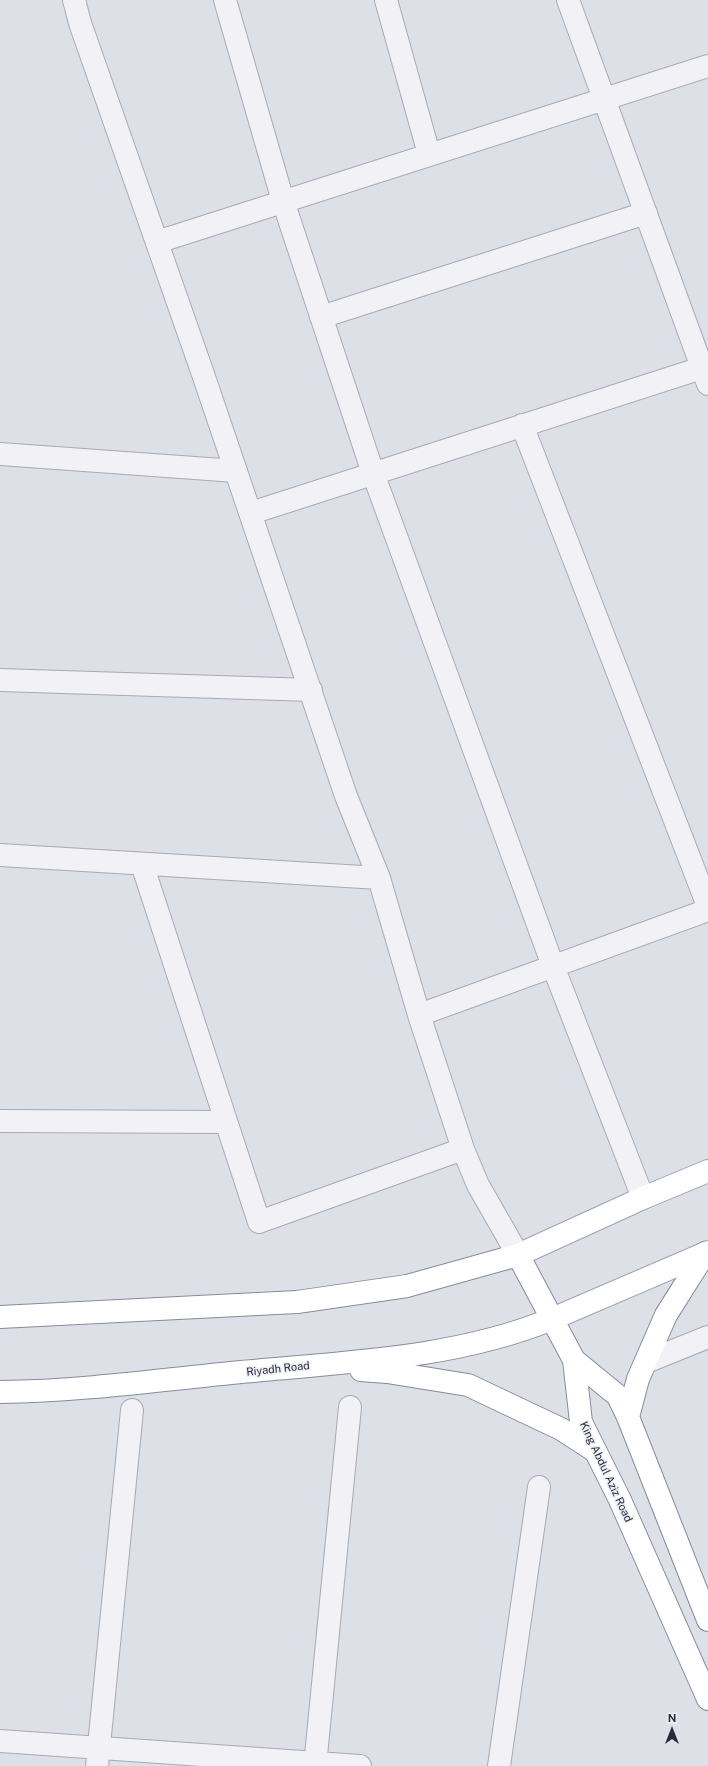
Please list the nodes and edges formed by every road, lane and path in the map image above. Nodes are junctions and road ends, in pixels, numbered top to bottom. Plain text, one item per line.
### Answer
1 (74, 0) edge
2 (225, 0) edge
3 (386, 0) edge
4 (568, 0) edge
5 (708, 66) edge
6 (604, 99) junction
7 (429, 154) junction
8 (283, 201) junction
9 (646, 213) junction
10 (157, 242) junction
11 (321, 317) junction
12 (706, 373) edge
13 (522, 425) junction
14 (0, 454) edge
15 (236, 471) junction
16 (373, 473) junction
17 (250, 512) junction
18 (0, 680) edge
19 (311, 690) junction
20 (0, 855) edge
21 (142, 864) junction
22 (379, 878) junction
23 (708, 906) edge
24 (708, 910) edge
25 (553, 966) junction
26 (419, 1015) junction
27 (0, 1121) edge
28 (225, 1122) junction
29 (463, 1149) junction
30 (708, 1171) edge
31 (643, 1198) junction
32 (707, 1252) edge
33 (518, 1255) junction
34 (0, 1317) edge
35 (552, 1319) junction
36 (708, 1336) edge
37 (574, 1360) junction
38 (646, 1362) junction
39 (298, 1367) junction
40 (0, 1392) edge
41 (350, 1407) dead end
42 (132, 1410) dead end
43 (628, 1417) junction
44 (597, 1452) junction
45 (539, 1487) dead end
46 (708, 1620) edge
47 (708, 1699) edge
48 (0, 1741) edge
49 (97, 1757) edge
50 (315, 1764) edge
51 (360, 1766) edge
52 (498, 1766) edge

1 - 10 street
2 - 8 street
3 - 7 street
4 - 6 street
5 - 6 street
6 - 7 street
6 - 9 street
7 - 8 street
8 - 10 street
8 - 11 street
9 - 11 street
9 - 12 street
10 - 15 street
11 - 16 street
12 - 13 street
13 - 16 street
13 - 23 street
14 - 15 street
15 - 17 street
16 - 17 street
16 - 25 street
17 - 19 street
18 - 19 street
19 - 22 street
20 - 21 street
21 - 22 street
21 - 28 street
22 - 26 street
24 - 25 street
25 - 26 street
25 - 31 street
26 - 29 street
27 - 28 street
28 - 29 street
29 - 33 street
30 - 31 main road
31 - 33 main road
32 - 35 main road, Riyadh Road
32 - 38 main road
33 - 34 main road
33 - 35 main road
35 - 37 main road
35 - 39 main road, Riyadh Road
36 - 38 street
37 - 43 main road
37 - 44 main road, King Abdul Aziz Road
38 - 43 main road
39 - 40 main road, Riyadh Road
39 - 44 main road
41 - 50 street
42 - 49 street
43 - 46 main road
44 - 47 main road, King Abdul Aziz Road
45 - 52 street
48 - 49 street
49 - 50 street
50 - 51 street

